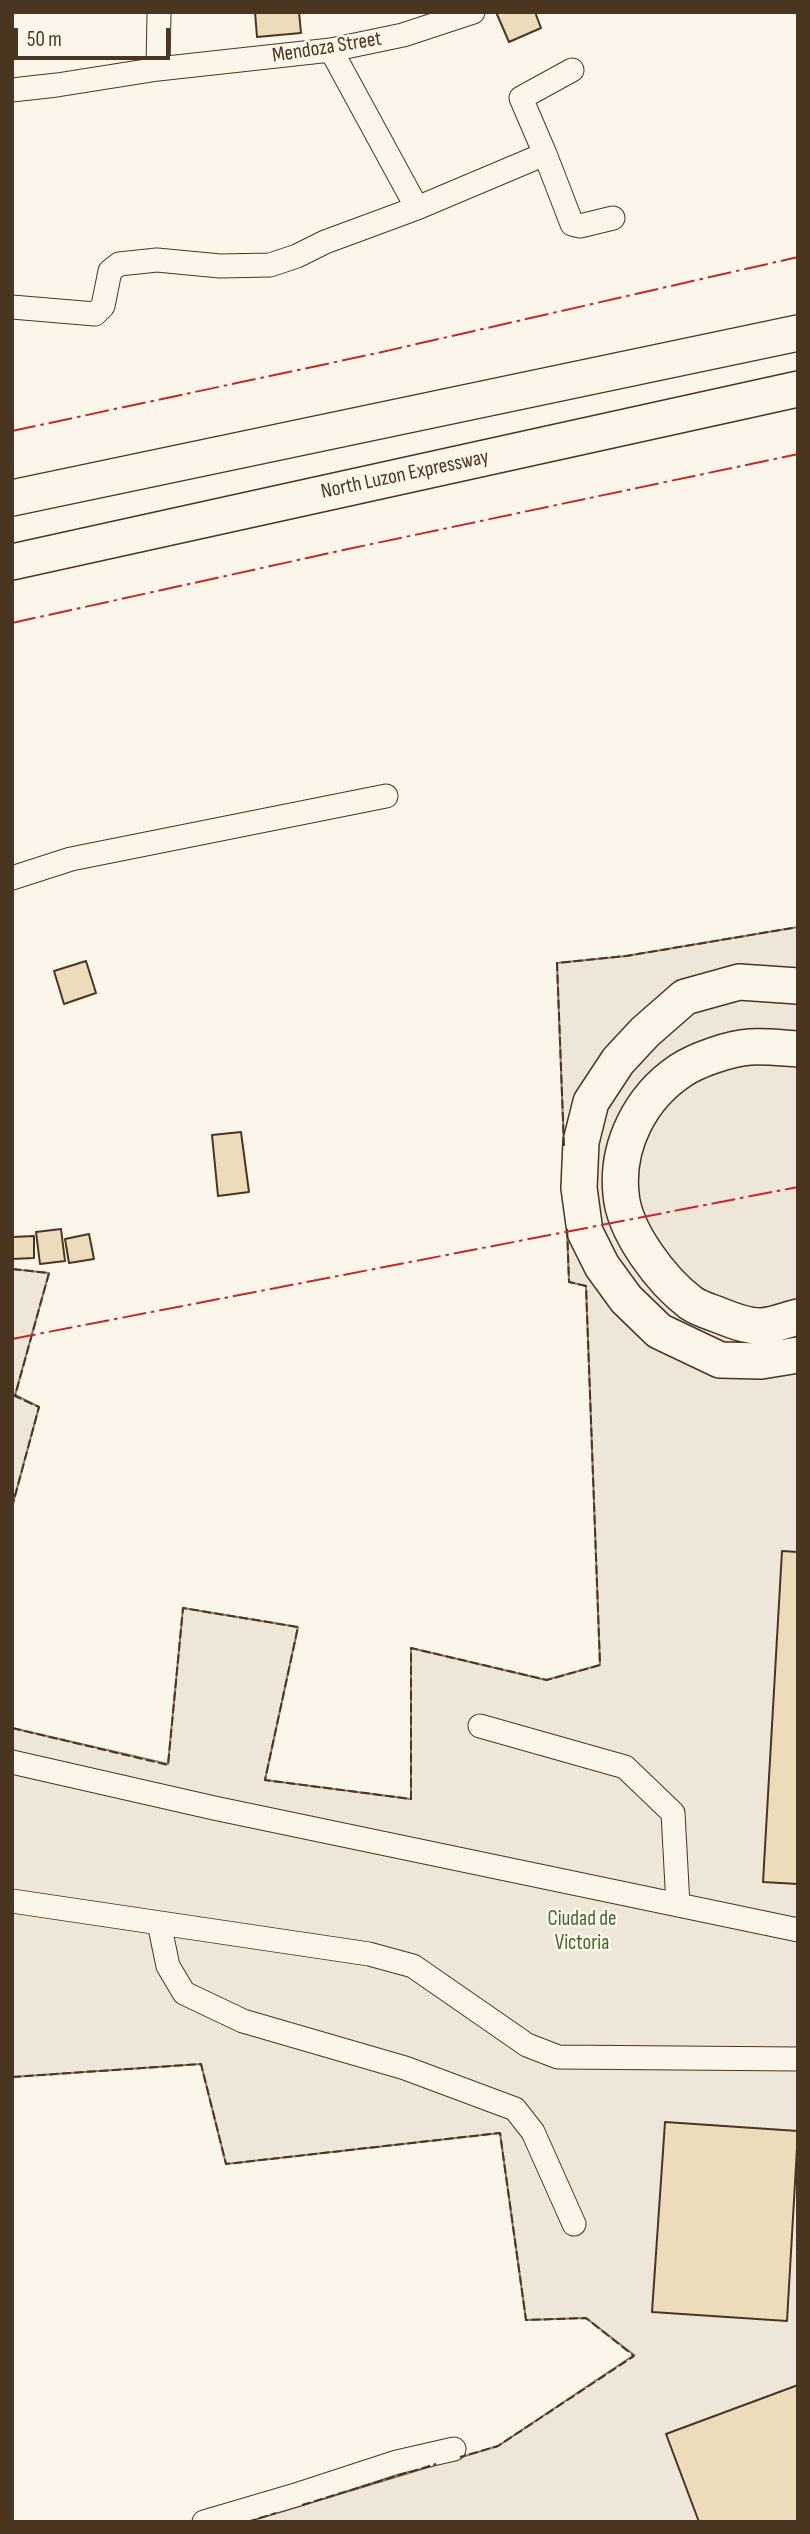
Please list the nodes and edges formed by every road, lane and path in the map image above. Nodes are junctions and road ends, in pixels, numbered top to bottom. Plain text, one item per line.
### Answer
1 (159, 12) edge
2 (473, 12) edge
3 (331, 50) junction
4 (158, 69) junction
5 (572, 70) dead end
6 (12, 90) edge
7 (545, 154) junction
8 (417, 208) junction
9 (613, 218) dead end
10 (12, 307) edge
11 (798, 333) edge
12 (798, 389) edge
13 (12, 498) edge
14 (12, 562) edge
15 (386, 796) dead end
16 (12, 878) edge
17 (798, 986) edge
18 (798, 1049) edge
19 (798, 1317) edge
20 (798, 1355) edge
21 (480, 1726) dead end
22 (12, 1762) edge
23 (12, 1901) edge
24 (678, 1905) junction
25 (159, 1923) junction
26 (798, 1930) edge
27 (798, 2059) edge
28 (574, 2224) dead end
29 (454, 2449) dead end
30 (210, 2521) edge

1 - 4 street
2 - 3 street, Mendoza Street
3 - 4 street, Mendoza Street
3 - 8 street
4 - 6 street, Mendoza Street
5 - 7 street
7 - 8 street
7 - 9 street
8 - 10 street
11 - 13 highway
12 - 14 highway, North Luzon Expressway
15 - 16 street
17 - 20 highway
18 - 19 highway
21 - 24 street
22 - 24 street
23 - 25 street
24 - 26 street
25 - 27 street
25 - 28 street
29 - 30 street

